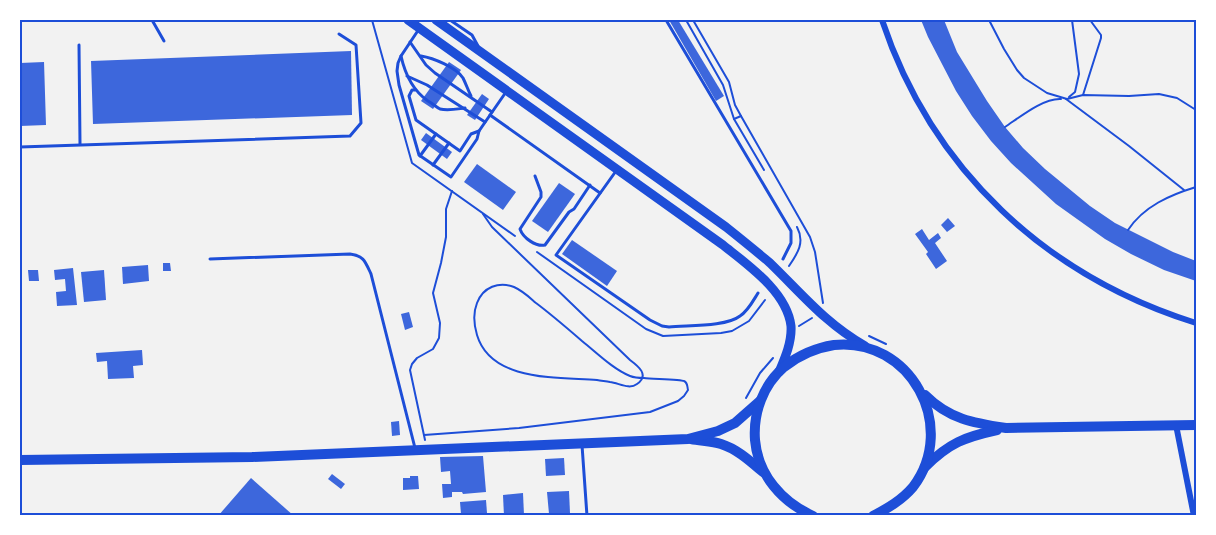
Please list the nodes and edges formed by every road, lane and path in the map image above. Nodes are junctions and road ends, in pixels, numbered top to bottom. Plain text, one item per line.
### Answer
1 (152, 20) edge
2 (372, 20) edge
3 (408, 20) edge
4 (436, 20) edge
5 (450, 20) edge
6 (666, 20) edge
7 (686, 20) edge
8 (693, 20) edge
9 (882, 20) edge
10 (989, 20) edge
11 (1072, 20) edge
12 (1090, 20) edge
13 (420, 28) junction
14 (339, 34) dead end
15 (164, 41) dead end
16 (410, 42) junction
17 (79, 45) dead end
18 (483, 53) junction
19 (401, 56) junction
20 (419, 56) junction
21 (407, 76) junction
22 (415, 90) junction
23 (507, 91) junction
24 (1083, 95) junction
25 (471, 98) junction
26 (1067, 99) junction
27 (465, 108) junction
28 (1197, 110) edge
29 (491, 114) junction
30 (734, 119) dead end
31 (485, 122) junction
32 (1005, 127) dead end
33 (479, 131) junction
34 (436, 134) junction
35 (449, 143) junction
36 (80, 144) junction
37 (20, 147) edge
38 (420, 156) junction
39 (412, 163) dead end
40 (433, 165) junction
41 (617, 169) junction
42 (535, 176) dead end
43 (590, 185) junction
44 (1197, 187) edge
45 (1184, 190) junction
46 (452, 191) dead end
47 (600, 193) junction
48 (483, 214) dead end
49 (1128, 230) dead end
50 (210, 259) dead end
51 (783, 259) dead end
52 (758, 294) dead end
53 (819, 312) junction
54 (1197, 323) edge
55 (791, 330) junction
56 (873, 350) junction
57 (777, 352) dead end
58 (779, 372) junction
59 (642, 378) junction
60 (920, 390) junction
61 (760, 401) junction
62 (742, 405) dead end
63 (1176, 425) junction
64 (1197, 425) edge
65 (1006, 428) junction
66 (424, 435) junction
67 (688, 438) junction
68 (582, 443) junction
69 (421, 450) junction
70 (20, 460) edge
71 (923, 470) junction
72 (764, 473) junction
73 (886, 512) edge
74 (812, 515) edge
75 (587, 516) edge
76 (873, 516) edge
77 (1194, 516) edge

1 - 15 lane
2 - 39 path
3 - 13 main road
4 - 18 main road
5 - 18 lane
6 - 51 lane
7 - 30 path
8 - 53 path
9 - 54 street
10 - 26 path
11 - 26 path
12 - 24 path
13 - 16 lane
13 - 23 main road
14 - 36 lane
16 - 19 lane
16 - 20 lane
17 - 36 lane
18 - 53 main road
19 - 21 lane
19 - 38 lane
20 - 25 lane
20 - 25 lane
21 - 22 lane
21 - 27 lane
22 - 27 lane
22 - 34 lane
23 - 29 lane
23 - 41 main road
24 - 26 path
24 - 28 path
25 - 29 lane
26 - 32 path
26 - 45 path
27 - 31 lane
29 - 31 lane
29 - 43 lane
31 - 33 lane
33 - 35 lane
33 - 40 lane
34 - 35 lane
34 - 38 lane
35 - 40 lane
36 - 37 lane
38 - 40 lane
41 - 47 lane
41 - 55 main road
42 - 43 lane
43 - 47 lane
44 - 45 path
45 - 49 path
46 - 66 path
47 - 52 lane
48 - 59 path
50 - 69 lane
53 - 55 path
53 - 56 main road
55 - 58 main road
56 - 58 main road
56 - 60 main road
57 - 62 path
58 - 61 main road
59 - 59 path
59 - 66 path
60 - 65 main road
60 - 71 main road
61 - 67 main road
61 - 72 main road
63 - 64 main road
63 - 65 main road
63 - 77 street
65 - 71 main road
66 - 69 path
67 - 68 main road
67 - 72 main road
68 - 69 main road
68 - 75 lane
69 - 70 main road
71 - 73 main road
72 - 74 main road
73 - 76 main road

